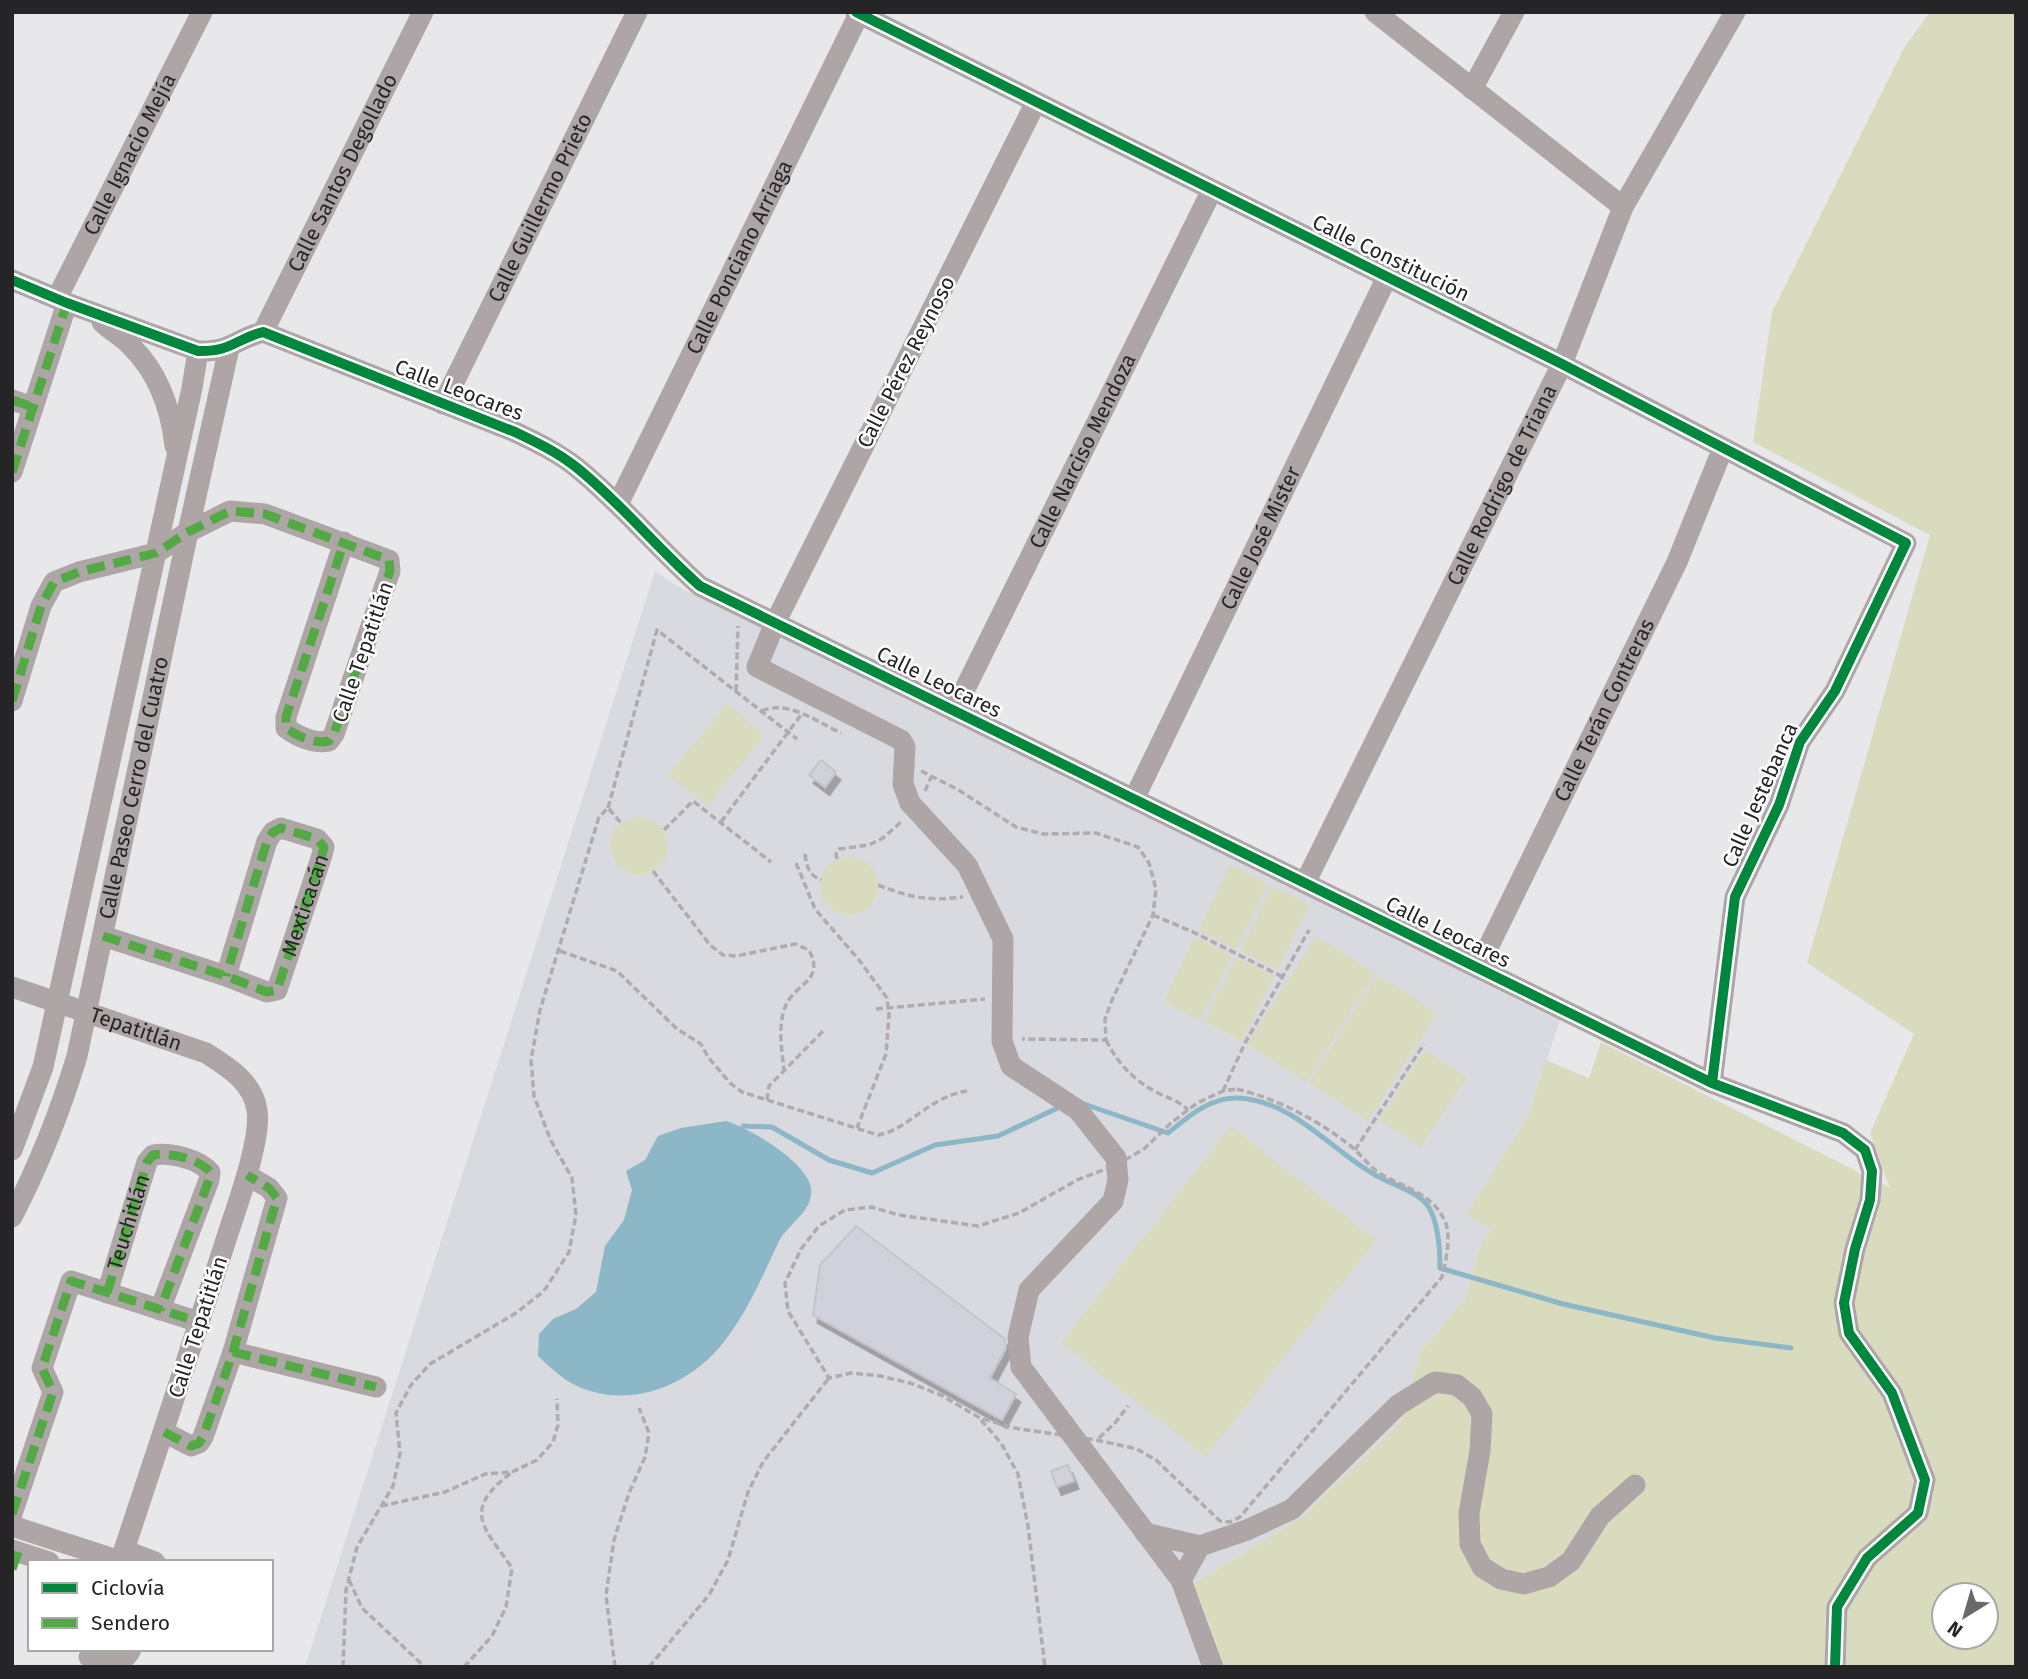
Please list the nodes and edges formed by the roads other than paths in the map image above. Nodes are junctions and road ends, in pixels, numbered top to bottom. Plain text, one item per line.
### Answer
1 (202, 12) edge
2 (422, 12) edge
3 (638, 12) edge
4 (1375, 12) edge
5 (1514, 12) edge
6 (1735, 12) edge
7 (858, 13) edge
8 (1472, 89) junction
9 (1037, 102) junction
10 (1212, 190) junction
11 (1622, 207) junction
12 (1387, 277) junction
13 (12, 280) edge
14 (62, 301) junction
15 (93, 313) junction
16 (263, 332) junction
17 (229, 348) junction
18 (198, 351) junction
19 (1562, 364) junction
20 (12, 400) edge
21 (443, 404) junction
22 (33, 407) junction
23 (1723, 448) junction
24 (177, 455) junction
25 (12, 472) edge
26 (618, 503) junction
27 (188, 532) junction
28 (344, 542) junction
29 (1906, 543) joint
30 (156, 553) junction
31 (775, 623) junction
32 (12, 701) edge
33 (954, 710) junction
34 (1134, 799) junction
35 (1305, 883) junction
36 (103, 936) junction
37 (1478, 968) junction
38 (226, 976) junction
39 (12, 987) edge
40 (57, 1001) junction
41 (87, 1011) junction
42 (1712, 1083) junction
43 (250, 1089) joint
44 (12, 1150) edge
45 (247, 1175) junction
46 (12, 1217) edge
47 (107, 1293) junction
48 (160, 1310) junction
49 (199, 1322) junction
50 (233, 1352) junction
51 (376, 1387) dead end
52 (164, 1432) junction
53 (1635, 1485) dead end
54 (12, 1514) edge
55 (12, 1526) edge
56 (1145, 1533) junction
57 (1200, 1546) junction
58 (14, 1557) edge
59 (35, 1560) edge
60 (117, 1560) edge
61 (120, 1560) edge
62 (122, 1560) edge
63 (150, 1560) edge
64 (1181, 1580) junction
65 (130, 1651) edge
66 (88, 1658) edge
67 (1213, 1667) edge
68 (1835, 1667) edge

1 - 14 street, Calle Ignacio Mejía
2 - 16 street, Calle Santos Degollado
3 - 21 street, Calle Guillermo Prieto
4 - 8 street
5 - 8 street
6 - 11 street, Calle Rodrigo de Triana
7 - 9 street, Calle Constitución
7 - 26 street, Calle Ponciano Arriaga
8 - 11 street
9 - 10 street, Calle Constitución
9 - 31 street, Calle Pérez Reynoso
10 - 12 street, Calle Constitución
10 - 33 street, Calle Narciso Mendoza
11 - 19 street, Calle Rodrigo de Triana
12 - 19 street, Calle Constitución
12 - 34 street, Calle José Mister
13 - 14 street
14 - 15 street
14 - 22 street, Calle Ignacio Mejía
15 - 18 street
15 - 24 street
16 - 17 street
16 - 21 street, Calle Leocares
17 - 18 street
17 - 27 street, Calle Paseo Cerro del Cuatro
18 - 24 street, Calle Paseo Cerro del Cuatro
19 - 23 street, Calle Constitución
19 - 35 street, Calle Rodrigo de Triana
20 - 22 street
21 - 26 street, Calle Leocares
22 - 25 street, Calle Ignacio Mejía
23 - 29 street, Calle Constitución
23 - 37 street, Calle Terán Contreras
24 - 30 street, Calle Paseo Cerro del Cuatro
26 - 31 street, Calle Leocares
27 - 28 street
27 - 30 street
27 - 36 street, Calle Paseo Cerro del Cuatro
28 - 28 street, Calle Tepatitlán
29 - 42 street, Calle Jestebanca
30 - 32 street
30 - 40 street, Calle Paseo Cerro del Cuatro
31 - 33 street, Calle Leocares
31 - 56 street, Calle Pérez Reynoso
33 - 34 street, Calle Leocares
34 - 35 street, Calle Leocares
35 - 37 street, Calle Leocares
36 - 38 street, Mexticacán
36 - 41 street, Calle Paseo Cerro del Cuatro
37 - 42 street, Calle Leocares
38 - 38 street, Mexticacán
39 - 40 street, Tepatitlán
40 - 41 street, Tepatitlán
40 - 44 street, Calle Paseo Cerro del Cuatro
41 - 43 street, Tepatitlán
41 - 46 street, Calle Paseo Cerro del Cuatro
42 - 68 street, Calle Leocares
43 - 45 street, Calle Tepatitlán
45 - 49 street, Calle Tepatitlán
45 - 50 street
47 - 48 street, Teuchitlán
47 - 48 street, Teuchitlán
47 - 54 street, Teuchitlán
48 - 49 street, Teuchitlán
49 - 52 street, Calle Tepatitlán
50 - 51 street
50 - 52 street
52 - 61 street, Calle Tepatitlán
53 - 57 street
55 - 60 street
56 - 57 street
56 - 64 street
57 - 64 street
58 - 59 street
62 - 63 street
64 - 67 street
65 - 66 street

